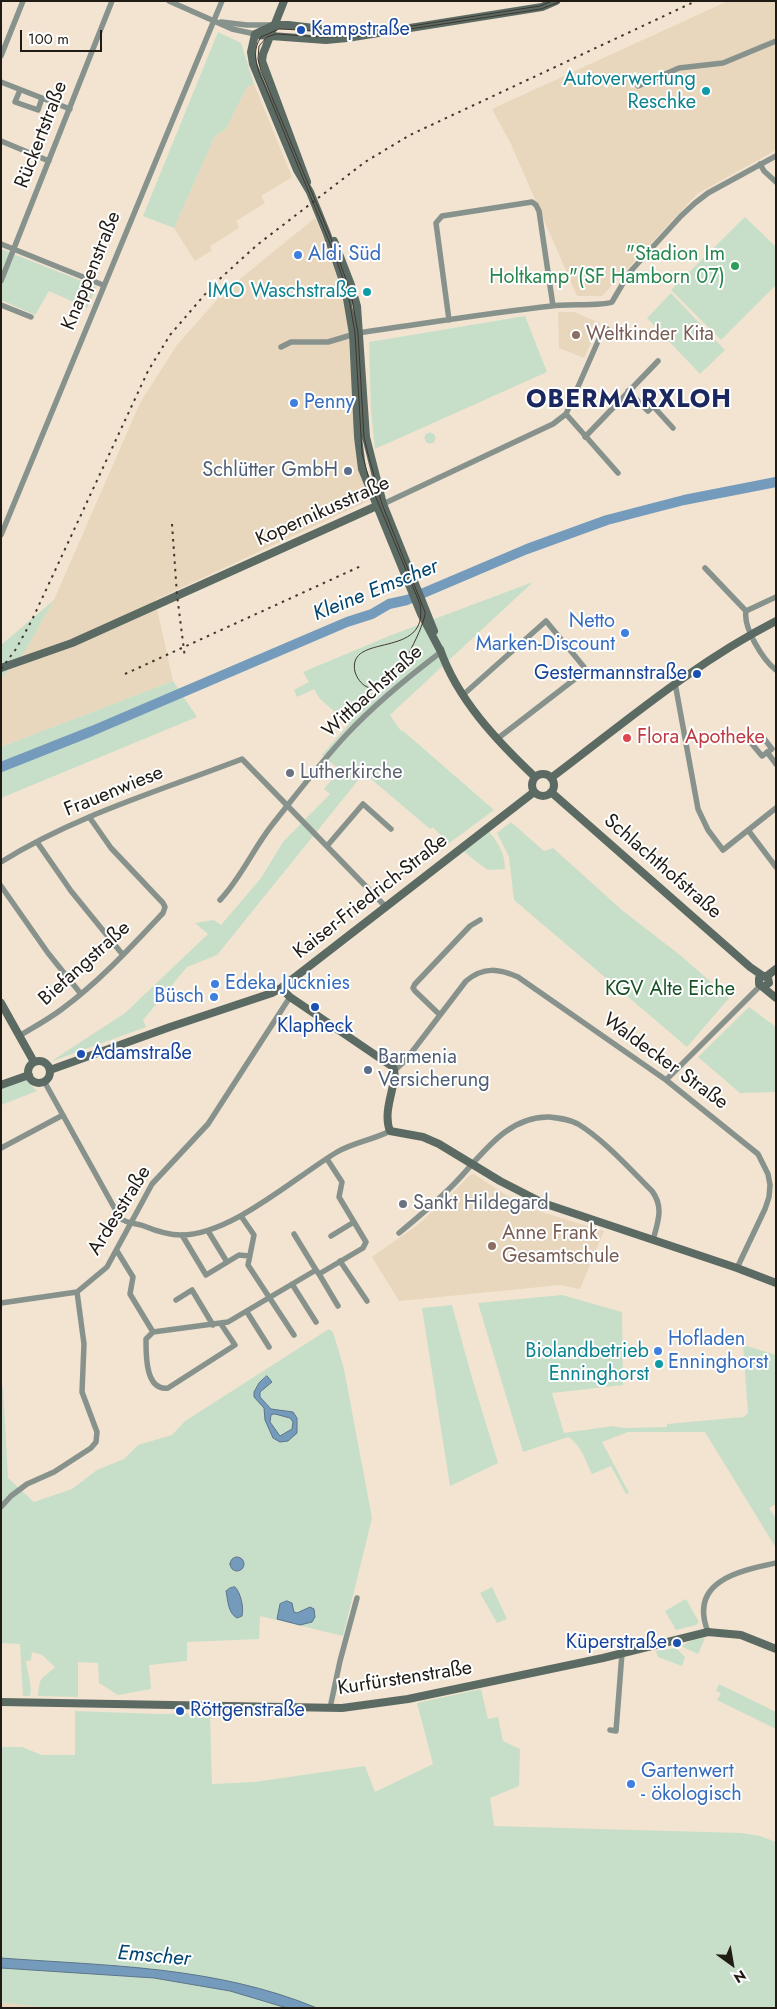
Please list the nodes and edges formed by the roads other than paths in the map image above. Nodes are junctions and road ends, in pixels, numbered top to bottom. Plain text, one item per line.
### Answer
1 (22, 1) edge
2 (112, 1) edge
3 (169, 1) edge
4 (222, 1) edge
5 (284, 1) edge
6 (556, 1) edge
7 (214, 21) junction
8 (274, 25) junction
9 (255, 34) junction
10 (366, 34) junction
11 (271, 35) junction
12 (776, 41) edge
13 (1, 56) edge
14 (1, 82) edge
15 (638, 86) dead end
16 (20, 90) junction
17 (42, 98) junction
18 (70, 109) junction
19 (1, 141) edge
20 (776, 156) edge
21 (49, 161) junction
22 (760, 164) junction
23 (776, 182) edge
24 (310, 192) junction
25 (1, 244) edge
26 (14, 249) junction
27 (1, 281) edge
28 (103, 285) junction
29 (1, 305) edge
30 (552, 306) junction
31 (31, 317) dead end
32 (449, 320) junction
33 (607, 329) dead end
34 (357, 333) junction
35 (281, 347) dead end
36 (658, 361) dead end
37 (628, 391) junction
38 (566, 414) junction
39 (673, 428) dead end
40 (585, 437) junction
41 (618, 473) dead end
42 (380, 505) junction
43 (1, 535) edge
44 (705, 568) dead end
45 (776, 596) edge
46 (746, 611) junction
47 (776, 621) edge
48 (751, 634) junction
49 (441, 652) junction
50 (1, 668) edge
51 (776, 670) edge
52 (675, 683) junction
53 (464, 694) junction
54 (497, 739) junction
55 (767, 752) dead end
56 (776, 764) edge
57 (535, 777) junction
58 (551, 778) junction
59 (534, 792) junction
60 (551, 792) junction
61 (288, 806) junction
62 (776, 808) edge
63 (90, 818) junction
64 (391, 829) dead end
65 (748, 830) junction
66 (37, 842) junction
67 (327, 846) junction
68 (1, 862) edge
69 (776, 866) edge
70 (1, 886) edge
71 (220, 900) dead end
72 (386, 906) junction
73 (480, 920) dead end
74 (123, 955) junction
75 (776, 968) edge
76 (763, 982) junction
77 (281, 988) junction
78 (776, 993) edge
79 (81, 994) junction
80 (290, 997) junction
81 (776, 998) edge
82 (1, 1003) edge
83 (440, 1015) junction
84 (19, 1036) junction
85 (34, 1062) junction
86 (50, 1070) junction
87 (395, 1070) junction
88 (29, 1076) junction
89 (666, 1080) junction
90 (44, 1081) junction
91 (1, 1085) edge
92 (63, 1115) junction
93 (390, 1131) junction
94 (1, 1148) edge
95 (327, 1159) junction
96 (474, 1163) junction
97 (241, 1216) junction
98 (354, 1222) junction
99 (131, 1223) junction
100 (208, 1231) junction
101 (399, 1233) dead end
102 (294, 1234) dead end
103 (182, 1235) junction
104 (331, 1236) dead end
105 (653, 1240) junction
106 (117, 1251) junction
107 (249, 1256) junction
108 (340, 1261) junction
109 (227, 1262) junction
110 (737, 1268) junction
111 (318, 1272) junction
112 (776, 1282) edge
113 (292, 1284) junction
114 (77, 1292) junction
115 (270, 1298) junction
116 (176, 1300) dead end
117 (367, 1301) dead end
118 (1, 1303) edge
119 (338, 1306) dead end
120 (247, 1312) junction
121 (316, 1322) dead end
122 (221, 1324) junction
123 (213, 1325) junction
124 (153, 1332) junction
125 (294, 1336) dead end
126 (269, 1347) dead end
127 (1, 1507) edge
128 (776, 1563) edge
129 (356, 1598) dead end
130 (708, 1632) junction
131 (776, 1649) edge
132 (622, 1653) junction
133 (1, 1702) edge
134 (330, 1708) junction
135 (610, 1730) dead end

1 - 13 street
2 - 18 street, Rückertstraße
3 - 7 street
4 - 7 street, Knappenstraße
5 - 8 street
6 - 10 street
7 - 8 street
7 - 9 street
7 - 28 street, Knappenstraße
8 - 9 street
8 - 10 street
8 - 11 street
9 - 11 street
9 - 24 street
10 - 11 street
11 - 24 street
12 - 15 street
14 - 16 street
16 - 17 street
16 - 17 street
17 - 18 street
18 - 21 street, Rückertstraße
19 - 21 street
20 - 22 street
21 - 26 street, Rückertstraße
22 - 23 street
22 - 30 street
24 - 34 street
25 - 26 street
26 - 27 street, Rückertstraße
26 - 28 street
28 - 43 street, Knappenstraße
29 - 31 street
30 - 32 street
30 - 32 street
32 - 34 street
33 - 38 street
34 - 35 street
34 - 42 street
34 - 42 street
36 - 37 street
37 - 39 street
37 - 40 street
38 - 40 street
38 - 42 street, Kopernikusstraße
40 - 41 street
42 - 49 street
42 - 50 street, Kopernikusstraße
44 - 46 street
45 - 46 street
46 - 48 street
47 - 48 street
48 - 51 street
48 - 52 street
49 - 53 street
49 - 61 street, Wittbachstraße
52 - 58 street
52 - 65 street
53 - 54 street
53 - 54 street
54 - 57 street
55 - 56 street
57 - 58 street
57 - 59 street
58 - 60 street
59 - 60 street
59 - 72 street, Kaiser-Friedrich-Straße
60 - 76 street, Schlachthofstraße
61 - 63 street, Frauenwiese
61 - 67 street
61 - 71 street, Wittbachstraße
62 - 65 street
63 - 66 street, Frauenwiese
63 - 74 street, Biefangstraße
64 - 67 street
65 - 69 street
66 - 68 street, Frauenwiese
66 - 74 street
67 - 72 street
70 - 79 street
72 - 77 street, Kaiser-Friedrich-Straße
73 - 83 street
74 - 79 street, Biefangstraße
75 - 76 street
76 - 78 street, Schlachthofstraße
76 - 81 street, Schlachthofstraße
76 - 89 street
77 - 80 street
77 - 86 street, Kaiser-Friedrich-Straße
79 - 84 street, Biefangstraße
80 - 87 street
80 - 99 street, Ardesstraße
82 - 84 street
83 - 87 street, Waldecker Straße
83 - 89 street, Waldecker Straße
84 - 85 street
85 - 86 street
85 - 88 street
86 - 90 street
87 - 93 street
88 - 90 street
88 - 91 street
89 - 110 street, Waldecker Straße
90 - 92 street
92 - 94 street
92 - 99 street
93 - 95 street
93 - 96 street
95 - 97 street
95 - 98 street
96 - 101 street
96 - 105 street
96 - 105 street
97 - 100 street
97 - 107 street
98 - 104 street
98 - 108 street
99 - 103 street
99 - 106 street, Ardesstraße
100 - 103 street
100 - 109 street
102 - 111 street
103 - 109 street
105 - 110 street
106 - 114 street, Ardesstraße
106 - 124 street
107 - 109 street
107 - 115 street
108 - 111 street
108 - 117 street
110 - 112 street
111 - 113 street
111 - 119 street
113 - 115 street
113 - 121 street
114 - 118 street
114 - 127 street
115 - 120 street
115 - 125 street
116 - 123 street
120 - 122 street
120 - 126 street
122 - 123 street
122 - 124 street
123 - 124 street
128 - 130 street
129 - 134 street
130 - 131 street, Kurfürstenstraße
130 - 132 street, Kurfürstenstraße
132 - 134 street, Kurfürstenstraße
132 - 135 street
133 - 134 street, Kurfürstenstraße

